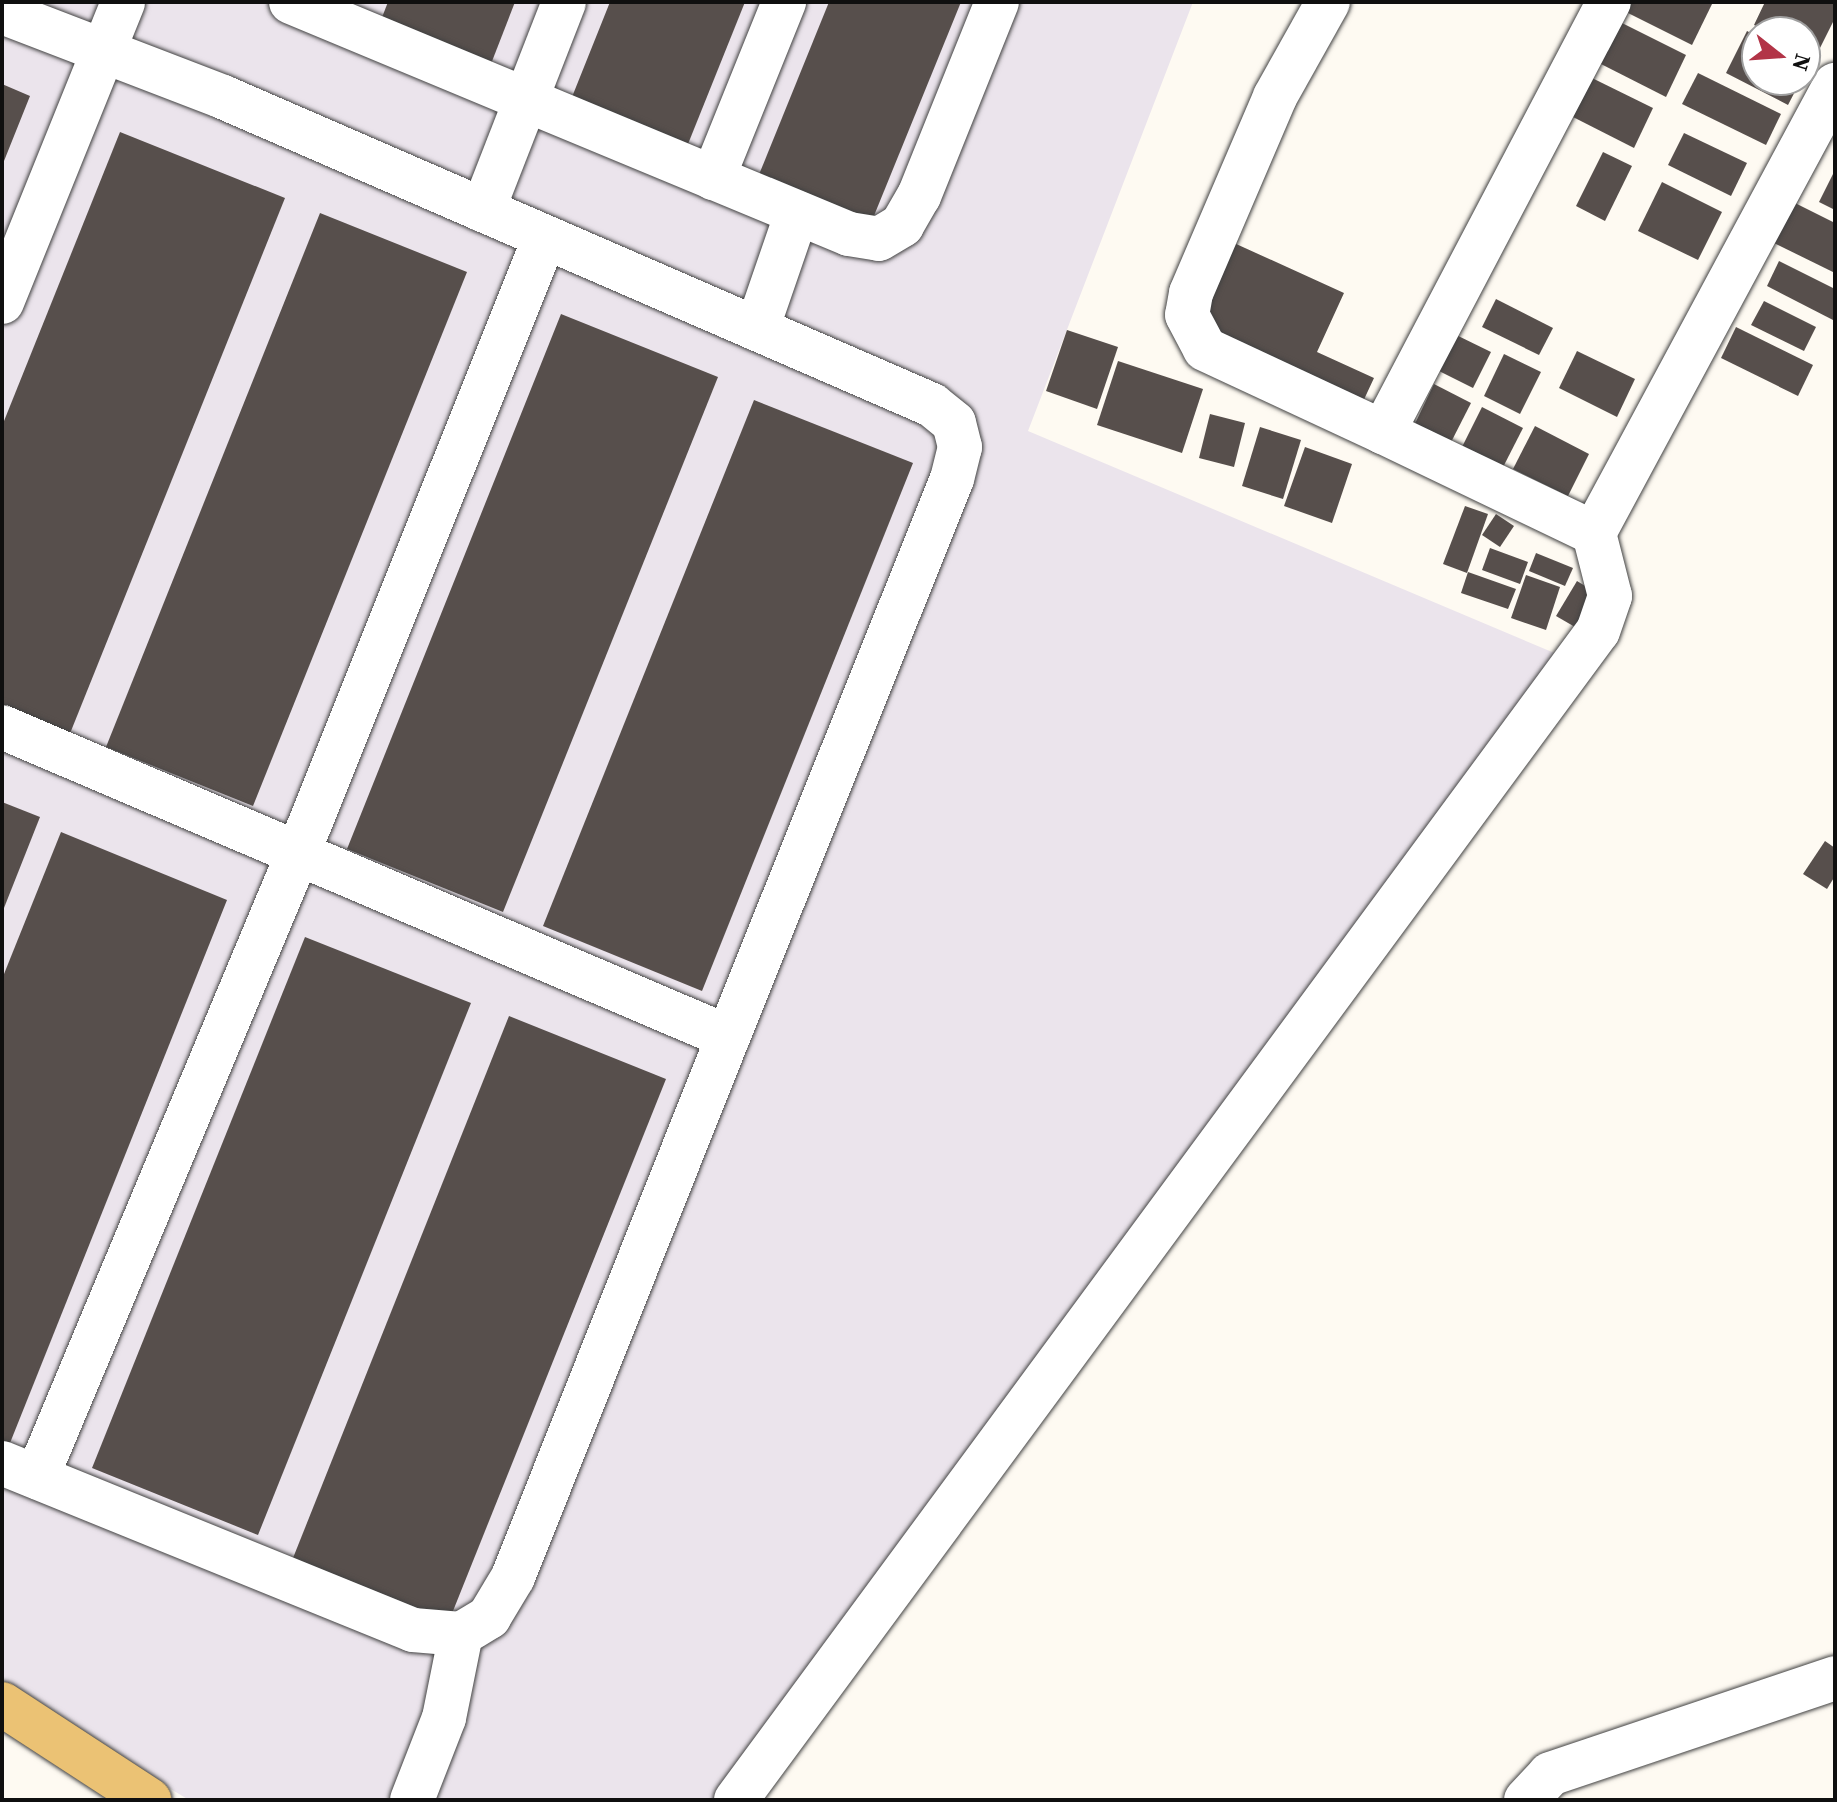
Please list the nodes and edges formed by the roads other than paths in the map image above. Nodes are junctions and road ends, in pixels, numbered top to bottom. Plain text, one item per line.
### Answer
1 (123, 2) edge
2 (291, 2) edge
3 (564, 2) edge
4 (784, 2) edge
5 (997, 2) edge
6 (1328, 2) edge
7 (1609, 2) edge
8 (335, 10) edge
9 (2, 12) edge
10 (104, 52) junction
11 (1835, 85) edge
12 (525, 100) junction
13 (713, 178) junction
14 (483, 210) junction
15 (797, 213) junction
16 (545, 237) junction
17 (2, 302) edge
18 (757, 329) junction
19 (1383, 432) junction
20 (1594, 533) junction
21 (2, 727) edge
22 (299, 851) junction
23 (728, 1037) junction
24 (20, 1470) edge
25 (461, 1634) junction
26 (1835, 1678) edge
27 (2, 1704) edge
28 (149, 1800) edge
29 (412, 1800) edge
30 (736, 1800) edge
31 (1526, 1800) edge

1 - 10 street
2 - 8 street
3 - 12 street
4 - 13 street
5 - 15 street
6 - 19 street
7 - 19 street
8 - 12 street
9 - 10 street
10 - 14 street
10 - 17 street
11 - 20 street
12 - 13 street
12 - 14 street
13 - 15 street
14 - 16 street
15 - 18 street
16 - 18 street
16 - 22 street
18 - 23 street
19 - 20 street
20 - 30 street
21 - 22 street
22 - 23 street
22 - 24 street
23 - 25 street
24 - 25 street
25 - 29 street
26 - 31 street
27 - 28 main road

